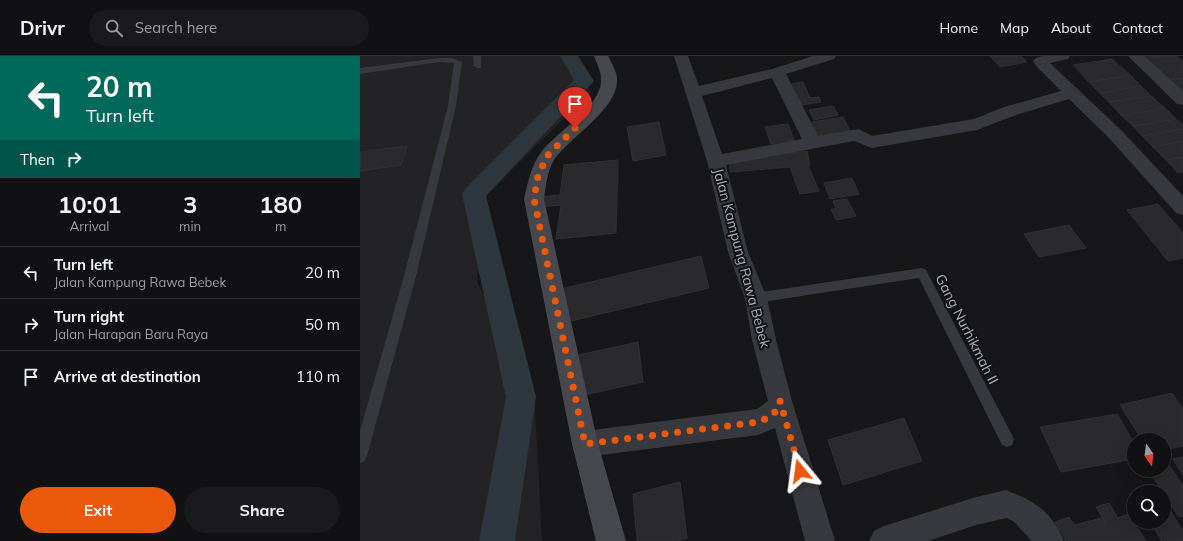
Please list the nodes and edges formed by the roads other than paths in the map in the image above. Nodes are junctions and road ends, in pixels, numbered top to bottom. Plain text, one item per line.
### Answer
1 (477, 56) edge
2 (601, 56) edge
3 (681, 56) edge
4 (829, 56) edge
5 (1063, 56) edge
6 (1135, 56) edge
7 (452, 58) edge
8 (478, 66) dead end
9 (360, 71) edge
10 (777, 72) junction
11 (693, 93) junction
12 (1071, 94) junction
13 (1183, 100) edge
14 (813, 143) junction
15 (716, 161) junction
16 (1183, 208) edge
17 (756, 298) junction
18 (780, 401) junction
19 (1007, 440) dead end
20 (585, 444) junction
21 (360, 456) edge
22 (611, 541) edge
23 (820, 541) edge
24 (884, 541) edge
25 (1049, 541) edge

1 - 8 lane
2 - 20 street
3 - 11 street, Jalan Kampung Rawa Bebek
4 - 10 street
5 - 12 street
6 - 13 street
7 - 9 lane
7 - 21 lane
10 - 11 street
10 - 14 street
11 - 15 street, Jalan Kampung Rawa Bebek
12 - 14 street
12 - 16 street
14 - 15 street
15 - 17 street, Jalan Kampung Rawa Bebek
17 - 18 street, Jalan Kampung Rawa Bebek
17 - 19 lane, Gang Nurhikmah II
18 - 20 street
18 - 23 street, Jalan Kampung Rawa Bebek
20 - 22 street
24 - 25 street

